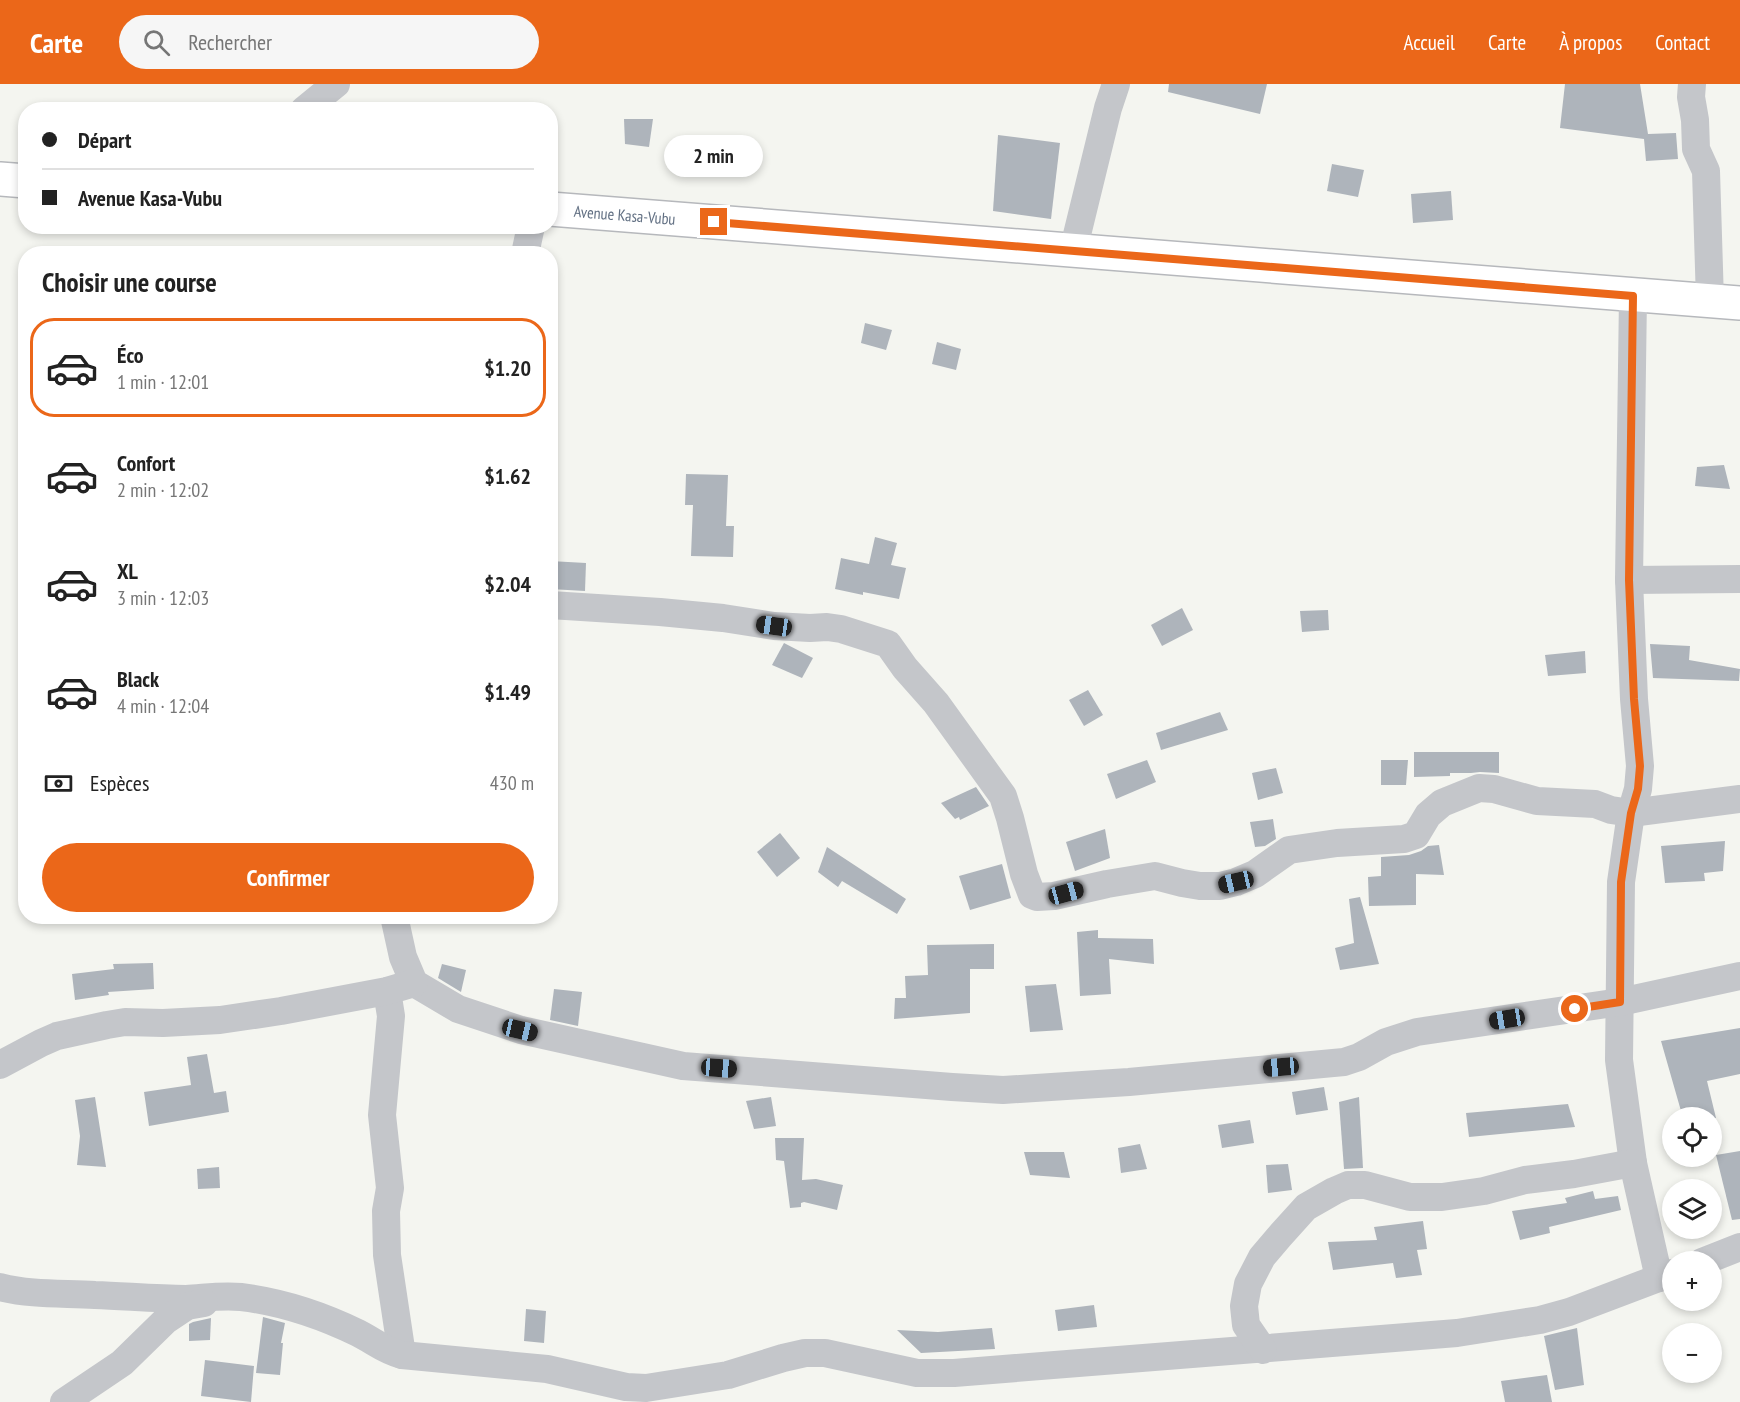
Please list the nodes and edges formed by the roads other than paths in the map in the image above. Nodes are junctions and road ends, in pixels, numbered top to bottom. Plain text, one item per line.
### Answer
1 (336, 84) edge
2 (1116, 84) edge
3 (1692, 84) edge
4 (314, 102) edge
5 (0, 179) edge
6 (18, 180) edge
7 (558, 210) edge
8 (1073, 251) junction
9 (1633, 296) junction
10 (1725, 302) edge
11 (1740, 579) edge
12 (1629, 580) junction
13 (558, 606) edge
14 (1740, 799) edge
15 (1631, 813) junction
16 (396, 924) edge
17 (1740, 976) edge
18 (414, 983) junction
19 (387, 991) junction
20 (1620, 1002) junction
21 (0, 1065) edge
22 (1633, 1163) junction
23 (1740, 1247) edge
24 (1722, 1254) edge
25 (1662, 1261) edge
26 (1662, 1277) edge
27 (0, 1287) edge
28 (242, 1297) junction
29 (1263, 1350) junction
30 (402, 1355) junction
31 (64, 1402) edge

1 - 4 street
2 - 8 street
3 - 10 street
5 - 6 highway
7 - 8 highway, Avenue Kasa-Vubu
8 - 9 highway, Avenue Kasa-Vubu
9 - 10 highway, Avenue Kasa-Vubu
9 - 12 street
11 - 12 street
12 - 15 street
13 - 15 street
14 - 15 street
15 - 20 street
16 - 18 street
17 - 20 street
18 - 19 street
18 - 20 street
19 - 21 street
19 - 30 street
20 - 22 street
22 - 25 street
22 - 29 street
23 - 24 street
26 - 29 street
27 - 28 street
28 - 30 street
28 - 31 street
29 - 30 street

